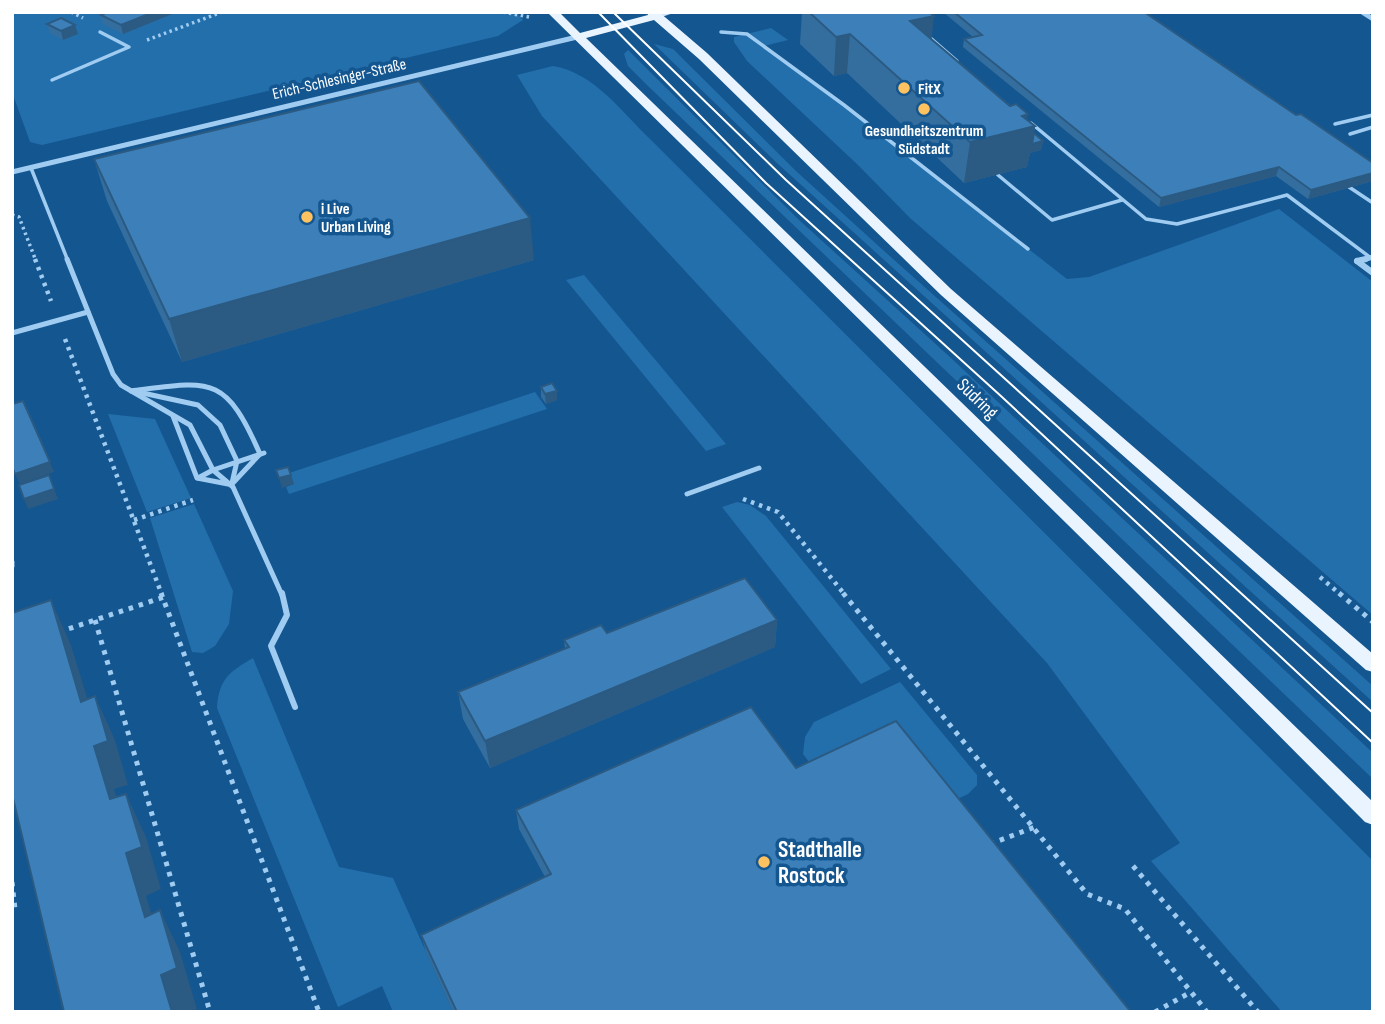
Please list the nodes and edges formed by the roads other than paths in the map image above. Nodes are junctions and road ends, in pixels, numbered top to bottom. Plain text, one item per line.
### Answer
1 (552, 12) edge
2 (1362, 12) edge
3 (660, 14) edge
4 (1373, 19) edge
5 (918, 28) edge
6 (100, 32) dead end
7 (720, 32) dead end
8 (577, 37) junction
9 (956, 60) junction
10 (943, 63) edge
11 (966, 69) edge
12 (52, 80) dead end
13 (1373, 115) edge
14 (1028, 121) edge
15 (1335, 124) dead end
16 (1373, 127) edge
17 (1350, 134) dead end
18 (31, 169) junction
19 (12, 172) edge
20 (998, 175) edge
21 (1349, 187) edge
22 (1122, 200) junction
23 (1373, 203) edge
24 (1028, 249) dead end
25 (1372, 258) edge
26 (1373, 273) edge
27 (88, 312) junction
28 (12, 333) edge
29 (131, 391) junction
30 (173, 416) junction
31 (262, 453) junction
32 (237, 461) junction
33 (759, 468) dead end
34 (214, 470) junction
35 (197, 478) junction
36 (232, 486) junction
37 (687, 494) dead end
38 (1373, 665) edge
39 (295, 708) dead end
40 (1373, 816) edge

1 - 8 main road, Südring
2 - 4 street
3 - 8 main road, Erich-Schlesinger-Straße
3 - 38 main road
5 - 9 lane
6 - 12 lane
7 - 24 lane
8 - 18 street, Erich-Schlesinger-Straße
8 - 40 main road, Südring
9 - 10 lane
9 - 11 lane
13 - 15 lane
14 - 22 lane
16 - 17 lane
18 - 19 street, Erich-Schlesinger-Straße
18 - 27 lane
20 - 22 lane
21 - 23 lane
22 - 25 lane
25 - 26 street
27 - 28 lane
27 - 29 lane
29 - 30 lane
29 - 31 lane
29 - 32 lane
30 - 34 lane
30 - 35 lane
31 - 32 lane
31 - 36 lane
32 - 34 lane
32 - 36 lane
33 - 37 lane
34 - 35 lane
34 - 36 lane
35 - 36 lane
36 - 39 lane

